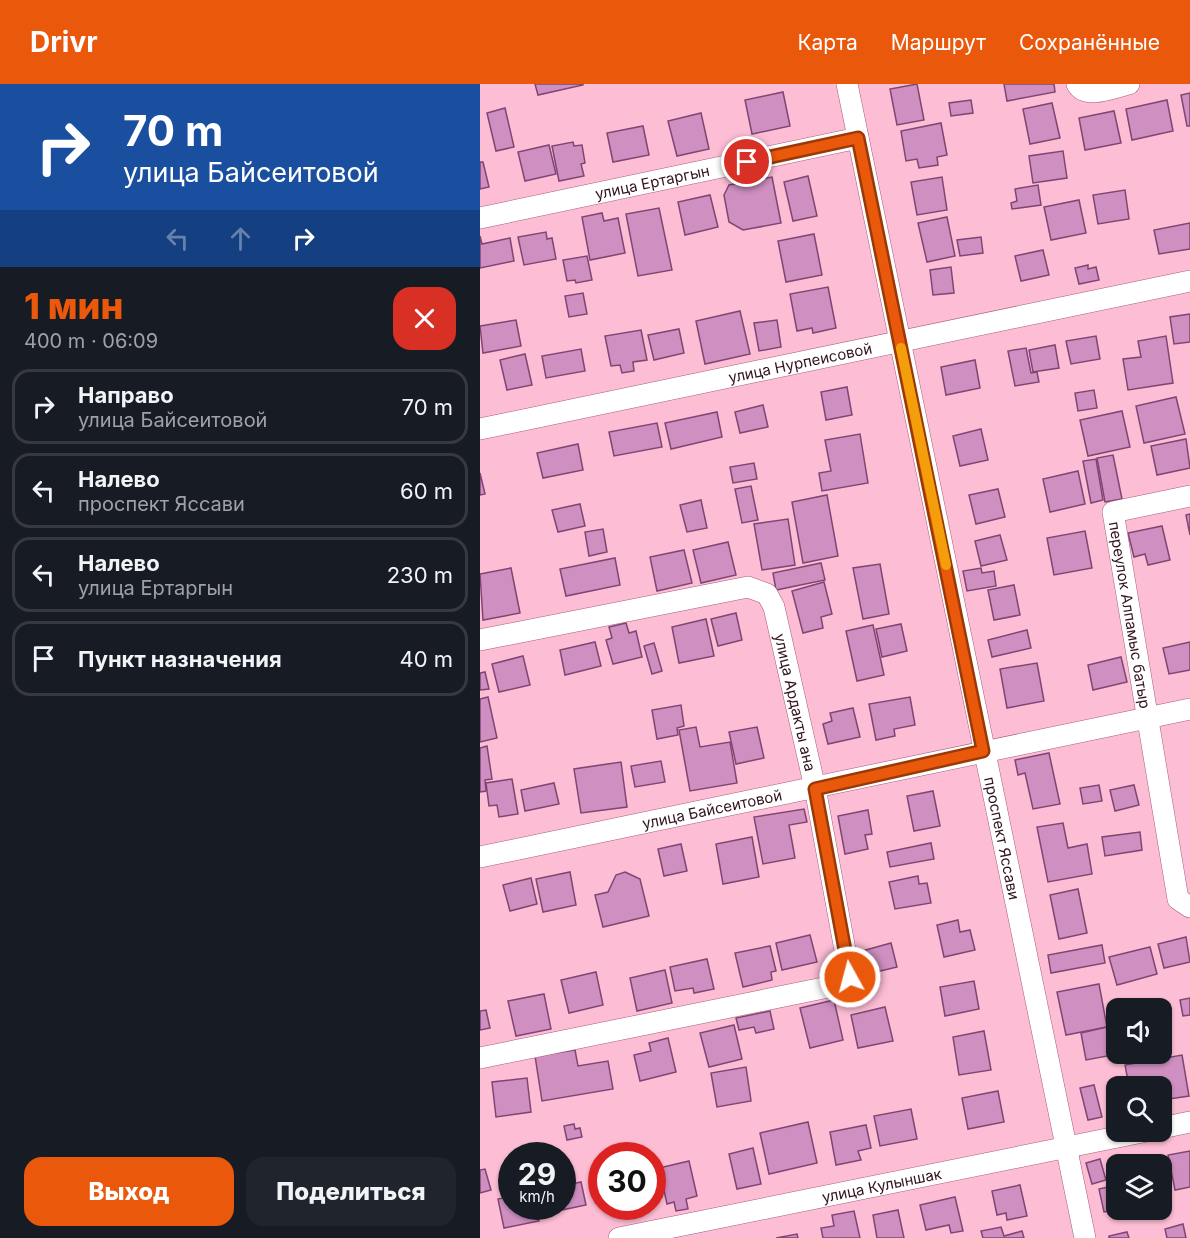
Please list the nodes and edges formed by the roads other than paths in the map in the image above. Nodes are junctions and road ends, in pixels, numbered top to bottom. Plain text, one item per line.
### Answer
1 (848, 84) edge
2 (1077, 84) edge
3 (1129, 84) edge
4 (858, 138) junction
5 (480, 218) edge
6 (1190, 281) edge
7 (900, 342) junction
8 (480, 429) edge
9 (1190, 496) edge
10 (480, 640) edge
11 (1190, 709) edge
12 (1149, 718) junction
13 (983, 751) junction
14 (815, 789) junction
15 (480, 857) edge
16 (1190, 907) edge
17 (480, 1058) edge
18 (1190, 1122) edge
19 (1172, 1126) edge
20 (1106, 1140) edge
21 (1067, 1148) junction
22 (619, 1238) edge
23 (1085, 1238) edge

1 - 4 street, проспект Яссави
2 - 3 street
4 - 5 street, улица Ертаргын
4 - 7 street, проспект Яссави
6 - 7 street, улица Нурпеисовой
7 - 8 street, улица Нурпеисовой
7 - 13 street, проспект Яссави
9 - 12 street, переулок Алпамыс батыр
10 - 14 street, улица Ардакты ана
11 - 12 street, улица Байсеитовой
12 - 13 street, улица Байсеитовой
12 - 16 street, переулок Алпамыс батыр
13 - 14 street, улица Байсеитовой
13 - 21 street, проспект Яссави
14 - 15 street, улица Байсеитовой
14 - 17 street, улица Ардакты ана
18 - 19 street
20 - 21 street, улица Кулыншак
21 - 22 street, улица Кулыншак
21 - 23 street, проспект Яссави

